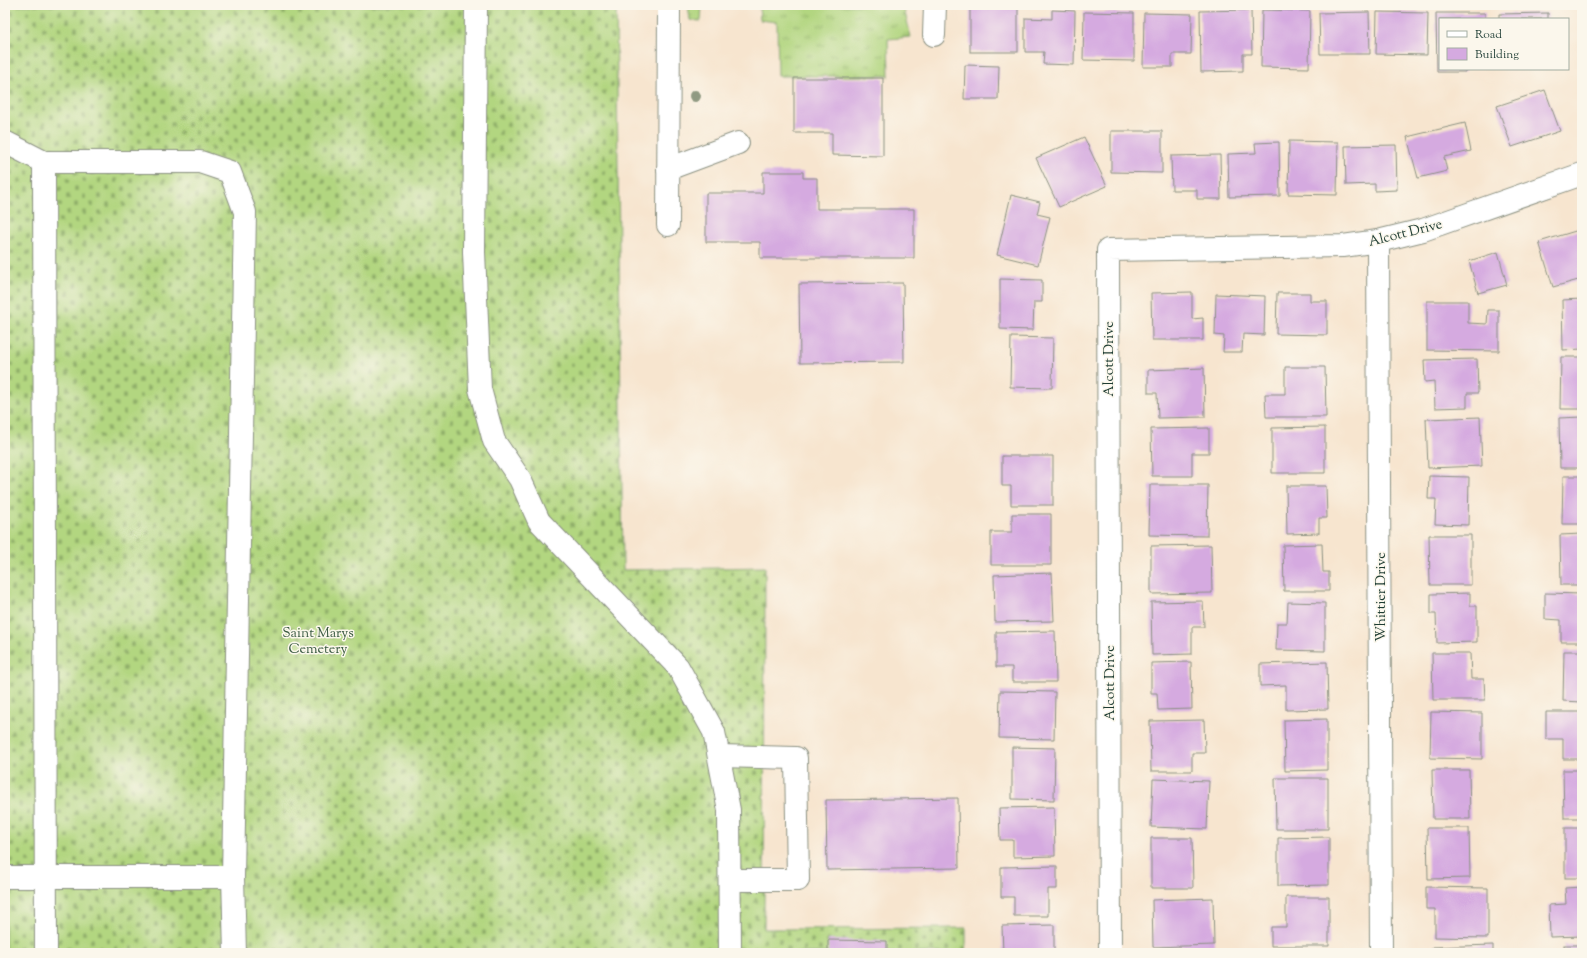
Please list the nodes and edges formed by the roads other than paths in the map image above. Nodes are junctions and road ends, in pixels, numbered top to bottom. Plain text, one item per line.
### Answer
1 (476, 5) edge
2 (669, 5) edge
3 (935, 5) edge
4 (934, 35) dead end
5 (5, 142) edge
6 (738, 143) dead end
7 (44, 162) junction
8 (668, 170) junction
9 (1582, 174) edge
10 (668, 225) dead end
11 (1378, 241) junction
12 (719, 756) junction
13 (5, 877) edge
14 (46, 877) junction
15 (233, 877) junction
16 (730, 880) junction
17 (46, 953) edge
18 (236, 953) edge
19 (730, 953) edge
20 (1110, 953) edge
21 (1381, 953) edge

1 - 12 street
2 - 8 street
3 - 4 street
5 - 7 street
6 - 8 street
7 - 14 street
7 - 15 street
8 - 10 street
9 - 11 street, Alcott Drive
11 - 20 street, Alcott Drive
11 - 21 street, Whittier Drive
12 - 16 street
12 - 16 street
13 - 14 street
14 - 15 street
14 - 17 street
15 - 18 street
16 - 19 street

